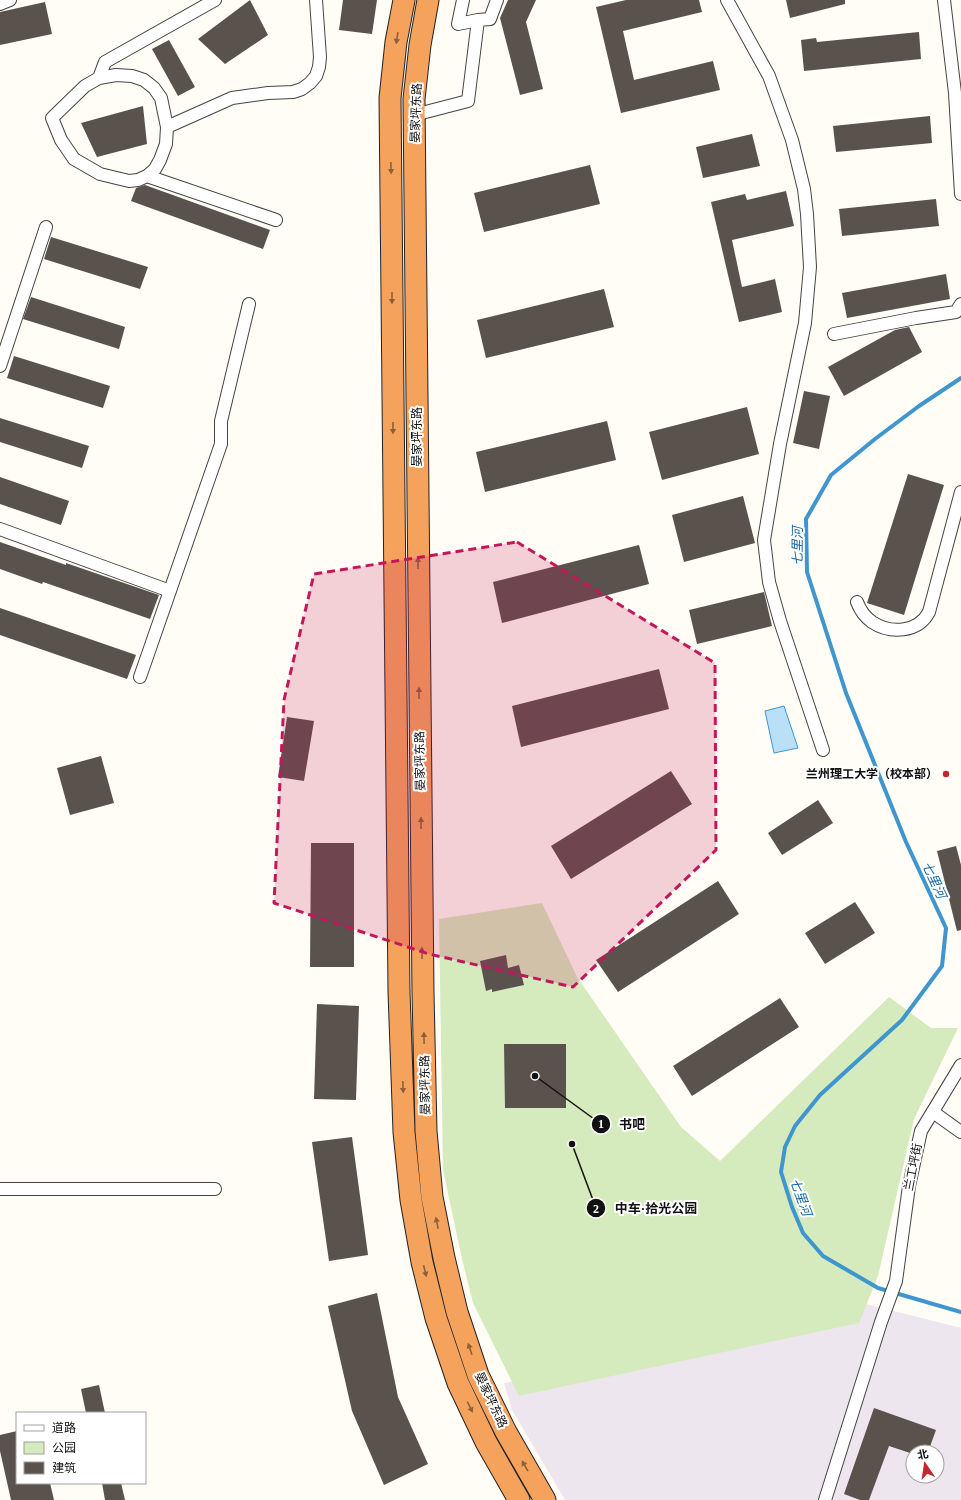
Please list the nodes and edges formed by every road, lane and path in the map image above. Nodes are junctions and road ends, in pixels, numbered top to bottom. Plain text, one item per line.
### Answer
1 (10, 0) edge
2 (215, 0) edge
3 (316, 0) edge
4 (404, 0) edge
5 (428, 0) edge
6 (463, 0) edge
7 (497, 0) edge
8 (727, 0) edge
9 (944, 0) edge
10 (0, 4) edge
11 (478, 20) junction
12 (99, 78) junction
13 (414, 115) junction
14 (168, 127) junction
15 (148, 176) junction
16 (961, 194) edge
17 (276, 220) dead end
18 (46, 227) dead end
19 (249, 304) dead end
20 (961, 304) edge
21 (834, 334) dead end
22 (0, 366) edge
23 (961, 492) edge
24 (0, 529) edge
25 (170, 591) junction
26 (856, 602) dead end
27 (140, 677) dead end
28 (823, 750) dead end
29 (961, 1065) edge
30 (933, 1112) junction
31 (961, 1132) edge
32 (0, 1189) edge
33 (216, 1189) dead end
34 (478, 1375) junction
35 (458, 1383) junction
36 (519, 1500) edge
37 (545, 1500) edge
38 (824, 1500) edge

1 - 10 street
2 - 12 street
3 - 14 street
4 -> 35 highway, 晏家坪东路
5 - 13 highway, 晏家坪东路
6 - 11 street
7 - 11 street
8 - 28 street
9 - 16 street
11 - 13 street
12 - 14 street
12 - 15 street
34 -> 13 highway, 晏家坪东路
14 - 15 street
15 - 17 street
18 - 22 street
19 - 25 street
20 - 21 street
23 - 26 street
24 - 25 street
25 - 27 street
29 - 30 street, 兰工坪街
30 - 31 street
30 - 38 street, 兰工坪街
32 - 33 street
34 - 35 highway
37 -> 34 highway, 晏家坪东路
35 -> 36 highway, 晏家坪东路

